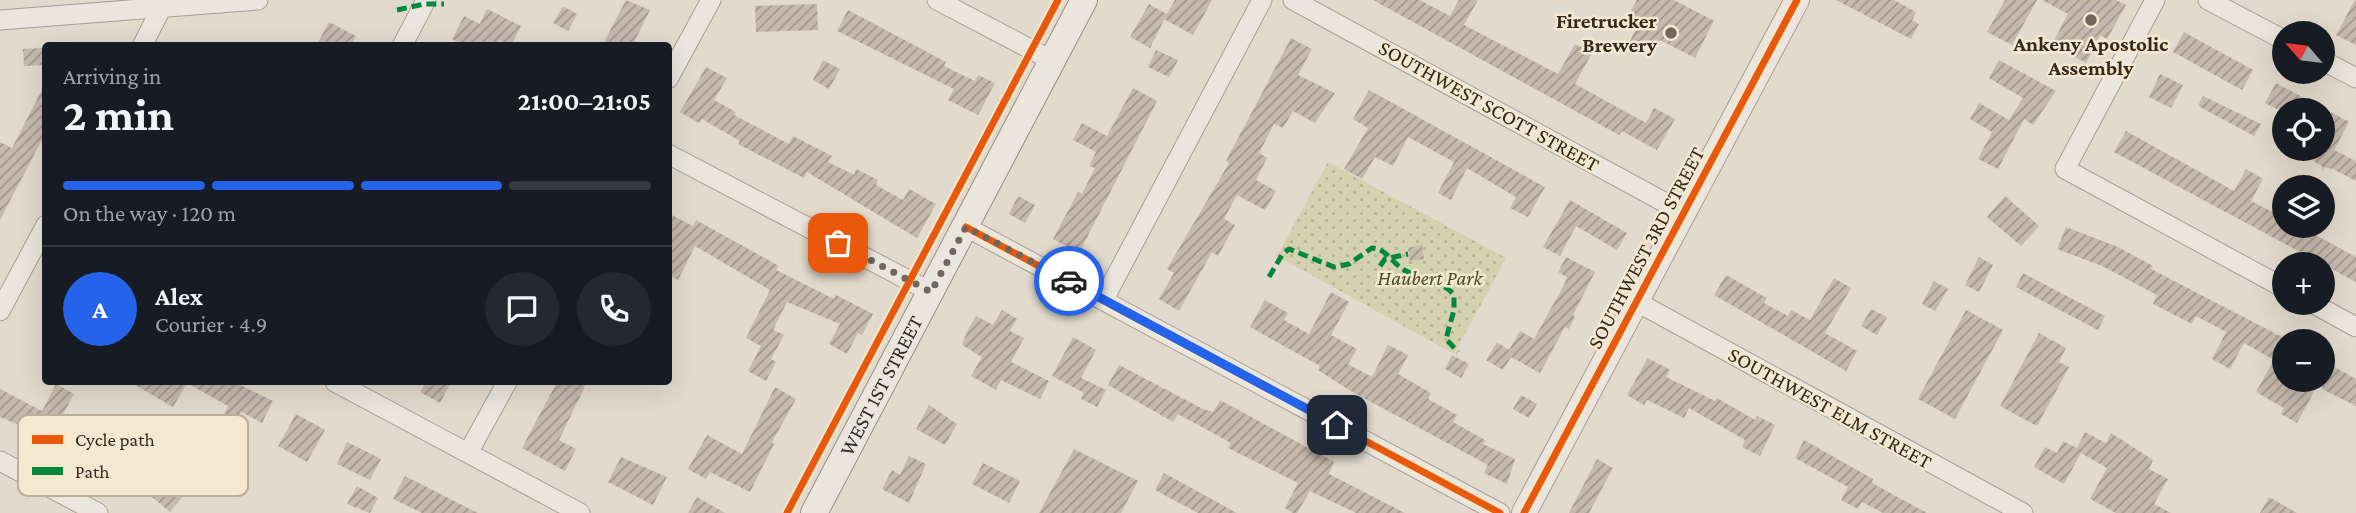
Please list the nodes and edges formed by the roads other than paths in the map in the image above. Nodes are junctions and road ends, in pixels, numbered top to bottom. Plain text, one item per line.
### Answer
1 (258, 0) edge
2 (426, 0) edge
3 (711, 0) edge
4 (937, 0) edge
5 (1084, 0) edge
6 (1262, 0) edge
7 (1293, 0) edge
8 (1797, 0) edge
9 (2155, 0) edge
10 (2208, 0) edge
11 (162, 7) junction
12 (0, 20) edge
13 (2272, 34) edge
14 (144, 42) edge
15 (404, 42) edge
16 (1053, 61) junction
17 (2335, 67) edge
18 (672, 72) edge
19 (2356, 78) edge
20 (672, 155) edge
21 (1684, 213) junction
22 (966, 227) junction
23 (42, 232) edge
24 (2272, 281) edge
25 (931, 292) junction
26 (1104, 299) junction
27 (1637, 302) junction
28 (0, 311) edge
29 (2334, 315) edge
30 (2356, 327) edge
31 (341, 385) edge
32 (505, 385) edge
33 (468, 453) junction
34 (0, 461) edge
35 (18, 471) edge
36 (66, 496) edge
37 (98, 513) edge
38 (580, 513) edge
39 (814, 513) edge
40 (1500, 513) edge
41 (1524, 513) edge
42 (2023, 513) edge

1 - 11 street
2 - 15 street
3 - 18 street
4 - 16 street
5 - 16 main road, WEST 1ST STREET
6 - 26 street
7 - 21 street, SOUTHWEST SCOTT STREET
8 - 21 street, SOUTHWEST 3RD STREET
9 - 24 street
10 - 13 street
11 - 12 street
11 - 14 street
16 - 22 main road, WEST 1ST STREET
17 - 19 street
20 - 25 street
21 - 27 street, SOUTHWEST 3RD STREET
22 - 25 main road, WEST 1ST STREET
22 - 26 street
23 - 28 street
25 - 39 main road, WEST 1ST STREET
26 - 40 street
27 - 41 street, SOUTHWEST 3RD STREET
27 - 42 street, SOUTHWEST ELM STREET
29 - 30 street
31 - 33 street
32 - 33 street
33 - 38 street
34 - 35 street
36 - 37 street

